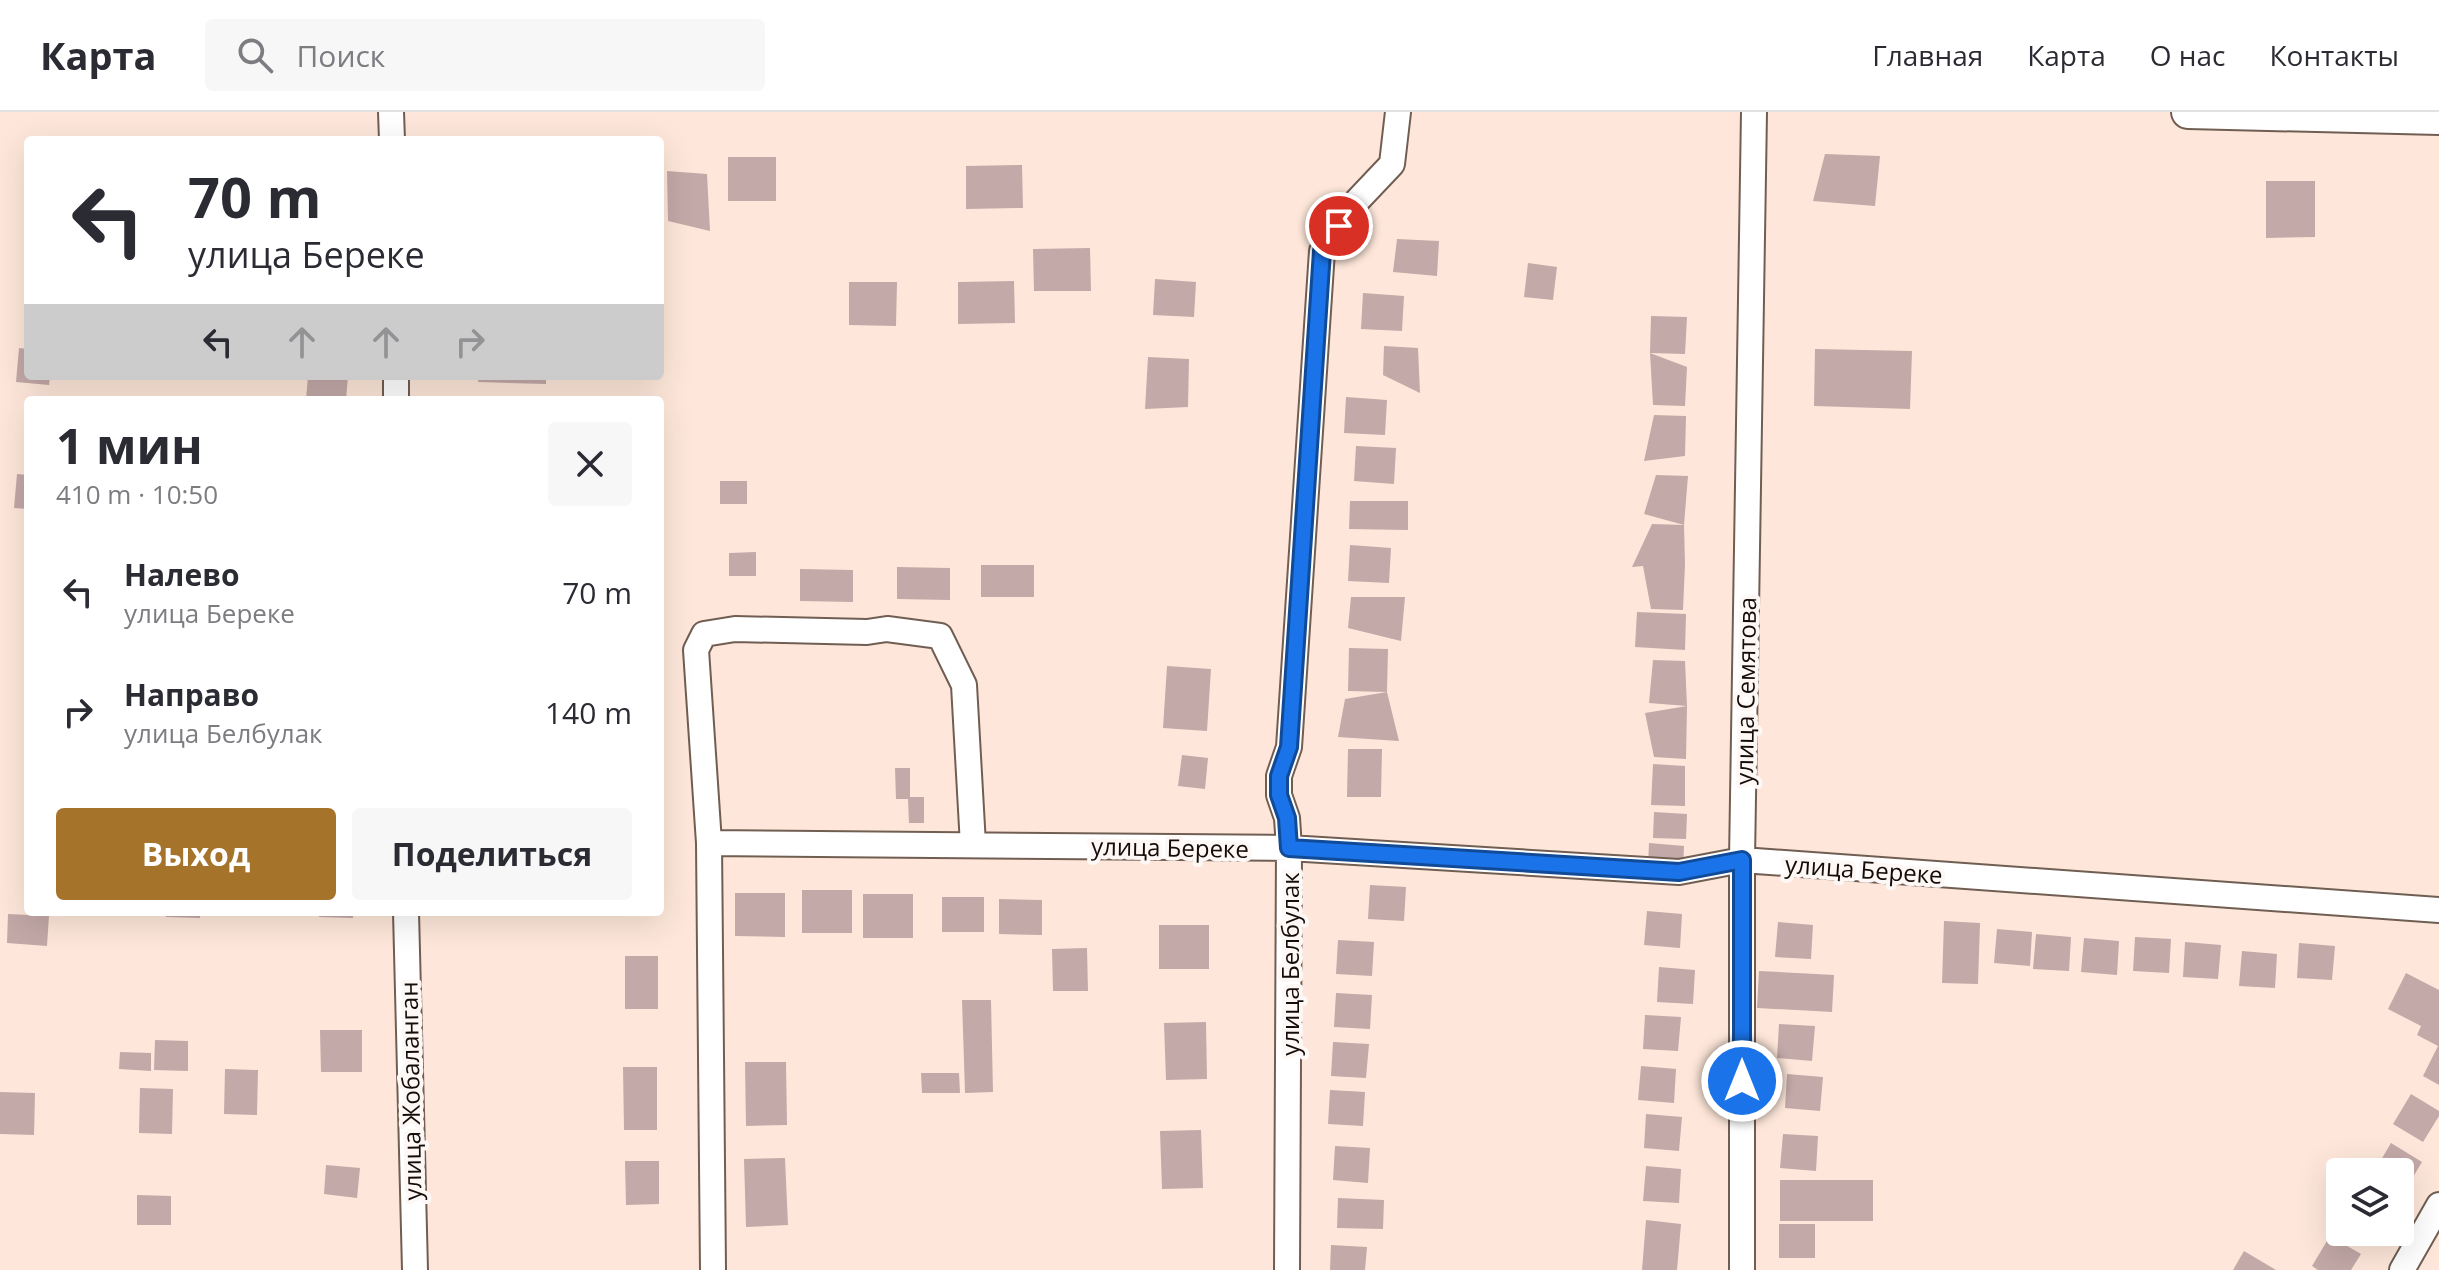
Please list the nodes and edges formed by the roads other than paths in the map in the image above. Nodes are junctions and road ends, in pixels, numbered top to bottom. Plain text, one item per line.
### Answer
1 (391, 112) edge
2 (1398, 112) edge
3 (1754, 112) edge
4 (2188, 112) edge
5 (2439, 118) edge
6 (392, 136) edge
7 (709, 843) junction
8 (973, 845) junction
9 (1289, 848) junction
10 (1742, 860) junction
11 (2439, 910) edge
12 (406, 916) edge
13 (2439, 1205) edge
14 (415, 1270) edge
15 (713, 1270) edge
16 (1287, 1270) edge
17 (1742, 1270) edge
18 (2402, 1270) edge

1 - 6 street
2 - 9 street, улица Белбулак
3 - 10 street, улица Семятова
4 - 5 main road
7 - 8 street, улица Береке
7 - 8 street
7 - 15 street
8 - 9 street, улица Береке
9 - 10 street, улица Береке
9 - 16 street, улица Белбулак
10 - 11 street, улица Береке
10 - 17 street, улица Семятова
12 - 14 street, улица Жобаланган
13 - 18 street

